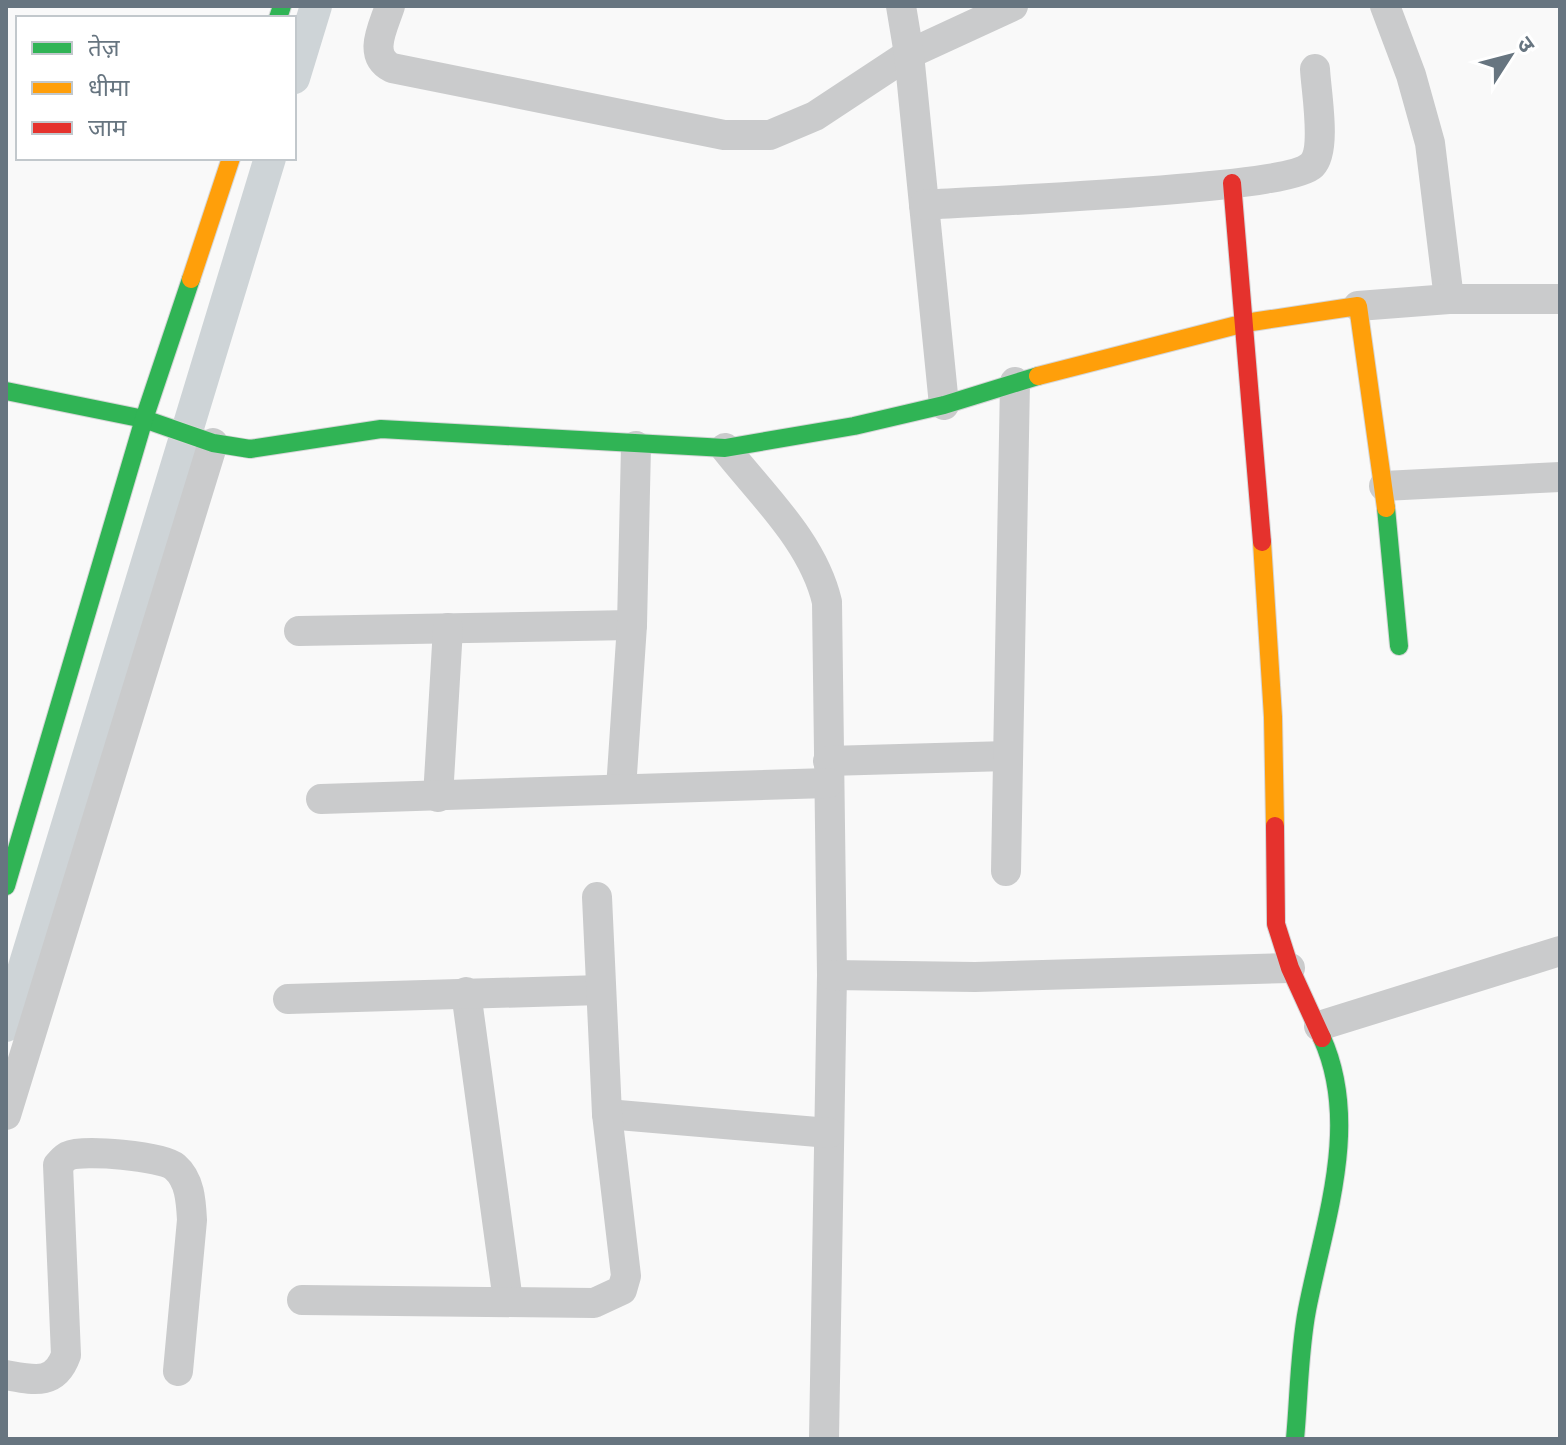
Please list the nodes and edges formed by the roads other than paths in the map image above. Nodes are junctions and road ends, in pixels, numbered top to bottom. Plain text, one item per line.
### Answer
1 (390, 6) edge
2 (901, 6) edge
3 (1013, 6) edge
4 (1385, 6) edge
5 (909, 54) junction
6 (1315, 69) dead end
7 (230, 160) edge
8 (1232, 183) junction
9 (924, 205) junction
10 (1449, 299) junction
11 (1560, 299) edge
12 (1358, 306) junction
13 (1245, 323) junction
14 (1015, 382) junction
15 (6, 391) edge
16 (944, 405) junction
17 (152, 421) junction
18 (213, 443) junction
19 (636, 446) junction
20 (725, 448) junction
21 (1560, 477) edge
22 (1384, 486) junction
23 (632, 625) junction
24 (448, 628) junction
25 (299, 631) dead end
26 (1399, 646) dead end
27 (1008, 756) junction
28 (828, 772) junction
29 (621, 789) junction
30 (438, 797) junction
31 (321, 799) dead end
32 (1006, 871) dead end
33 (7, 882) edge
34 (597, 897) dead end
35 (1560, 951) edge
36 (1290, 968) junction
37 (832, 975) junction
38 (601, 990) junction
39 (466, 992) junction
40 (288, 999) dead end
41 (1319, 1026) junction
42 (607, 1114) junction
43 (6, 1115) edge
44 (829, 1133) junction
45 (302, 1300) dead end
46 (508, 1301) junction
47 (178, 1371) dead end
48 (6, 1375) edge
49 (824, 1439) edge
50 (1295, 1439) edge

1 - 5 street
2 - 5 street
3 - 5 street
4 - 10 street
5 - 9 street
6 - 8 street
7 - 17 street
8 - 9 street
8 - 13 street
9 - 16 street
10 - 11 street
10 - 12 street
12 - 13 street
12 - 22 street
13 - 14 street
13 - 36 street
14 - 16 street
14 - 27 street
15 - 17 street
16 - 20 street
17 - 18 street
17 - 33 street
18 - 19 street
18 - 43 street
19 - 20 street
19 - 23 street
20 - 28 street
21 - 22 street
22 - 26 street
23 - 24 street
23 - 29 street
24 - 25 street
24 - 30 street
27 - 28 street
27 - 32 street
28 - 29 street
28 - 37 street
29 - 30 street
30 - 31 street
34 - 38 street
35 - 41 street
36 - 37 street
36 - 41 street
37 - 44 street
38 - 39 street
38 - 42 street
39 - 40 street
39 - 46 street
41 - 50 street
42 - 44 street
42 - 46 street
44 - 49 street
45 - 46 street
47 - 48 street

